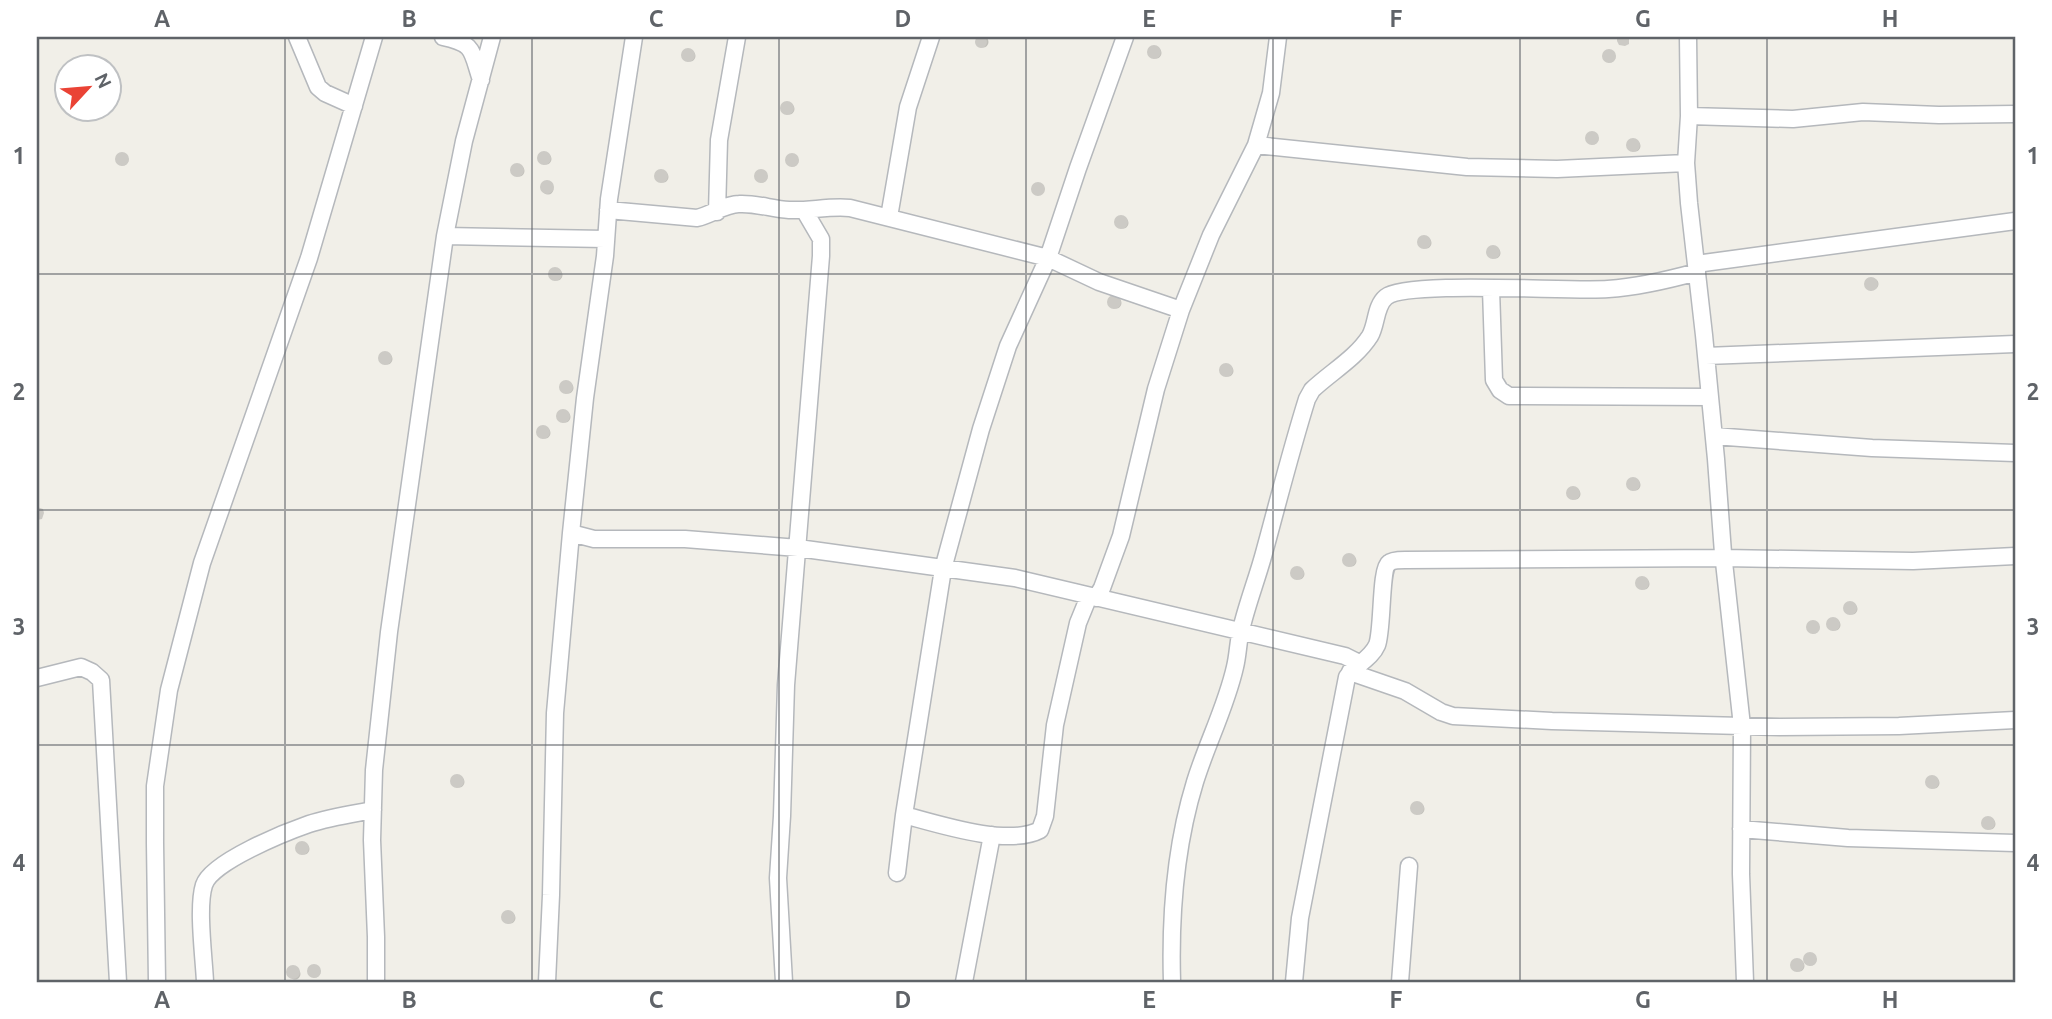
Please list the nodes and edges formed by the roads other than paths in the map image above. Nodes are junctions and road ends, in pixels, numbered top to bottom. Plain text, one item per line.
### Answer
1 (298, 37) edge
2 (374, 37) edge
3 (443, 37) edge
4 (492, 37) edge
5 (634, 37) edge
6 (737, 37) edge
7 (931, 37) edge
8 (1125, 37) edge
9 (1278, 37) edge
10 (1688, 37) edge
11 (481, 79) junction
12 (354, 106) junction
13 (2015, 114) edge
14 (1689, 116) junction
15 (1256, 145) junction
16 (1686, 163) junction
17 (804, 210) junction
18 (608, 211) junction
19 (717, 212) junction
20 (889, 217) junction
21 (2015, 221) edge
22 (445, 236) junction
23 (606, 239) junction
24 (1048, 258) junction
25 (1696, 268) junction
26 (1491, 289) junction
27 (1181, 310) junction
28 (2015, 344) edge
29 (1706, 356) junction
30 (1710, 397) junction
31 (1714, 436) junction
32 (2015, 453) edge
33 (571, 533) junction
34 (798, 548) junction
35 (2015, 556) edge
36 (1723, 558) junction
37 (943, 569) junction
38 (1092, 597) junction
39 (1240, 631) junction
40 (1355, 668) junction
41 (37, 678) edge
42 (2015, 720) edge
43 (1742, 726) junction
44 (373, 810) junction
45 (904, 815) junction
46 (1741, 829) junction
47 (992, 835) junction
48 (2015, 843) edge
49 (1409, 866) dead end
50 (897, 873) dead end
51 (118, 982) edge
52 (157, 982) edge
53 (205, 982) edge
54 (376, 982) edge
55 (547, 982) edge
56 (784, 982) edge
57 (964, 982) edge
58 (1172, 982) edge
59 (1294, 982) edge
60 (1400, 982) edge
61 (1745, 982) edge

1 - 12 street
2 - 12 street
3 - 11 street
4 - 11 street
5 - 18 street
6 - 19 street
7 - 20 street
8 - 24 street
9 - 15 street
10 - 14 street
11 - 22 street
12 - 52 street
13 - 14 street
14 - 16 street
15 - 16 street
15 - 27 street
16 - 25 street
17 - 19 street
17 - 20 street
17 - 34 street
18 - 19 street
18 - 23 street
20 - 24 street
21 - 25 street
22 - 23 street
22 - 44 street
23 - 33 street
24 - 27 street
24 - 37 street
25 - 26 street
25 - 29 street
26 - 30 street
26 - 39 street
27 - 38 street
28 - 29 street
29 - 30 street
30 - 31 street
31 - 32 street
31 - 36 street
33 - 34 street
33 - 55 street
34 - 37 street
34 - 56 street
35 - 36 street
36 - 40 street
36 - 43 street
37 - 38 street
37 - 45 street
38 - 39 street
38 - 47 street
39 - 40 street
39 - 58 street
40 - 43 street
40 - 59 street
41 - 51 street
42 - 43 street
43 - 46 street
44 - 53 street
44 - 54 street
45 - 47 street
45 - 50 street
46 - 48 street
46 - 61 street
47 - 57 street
49 - 60 street

